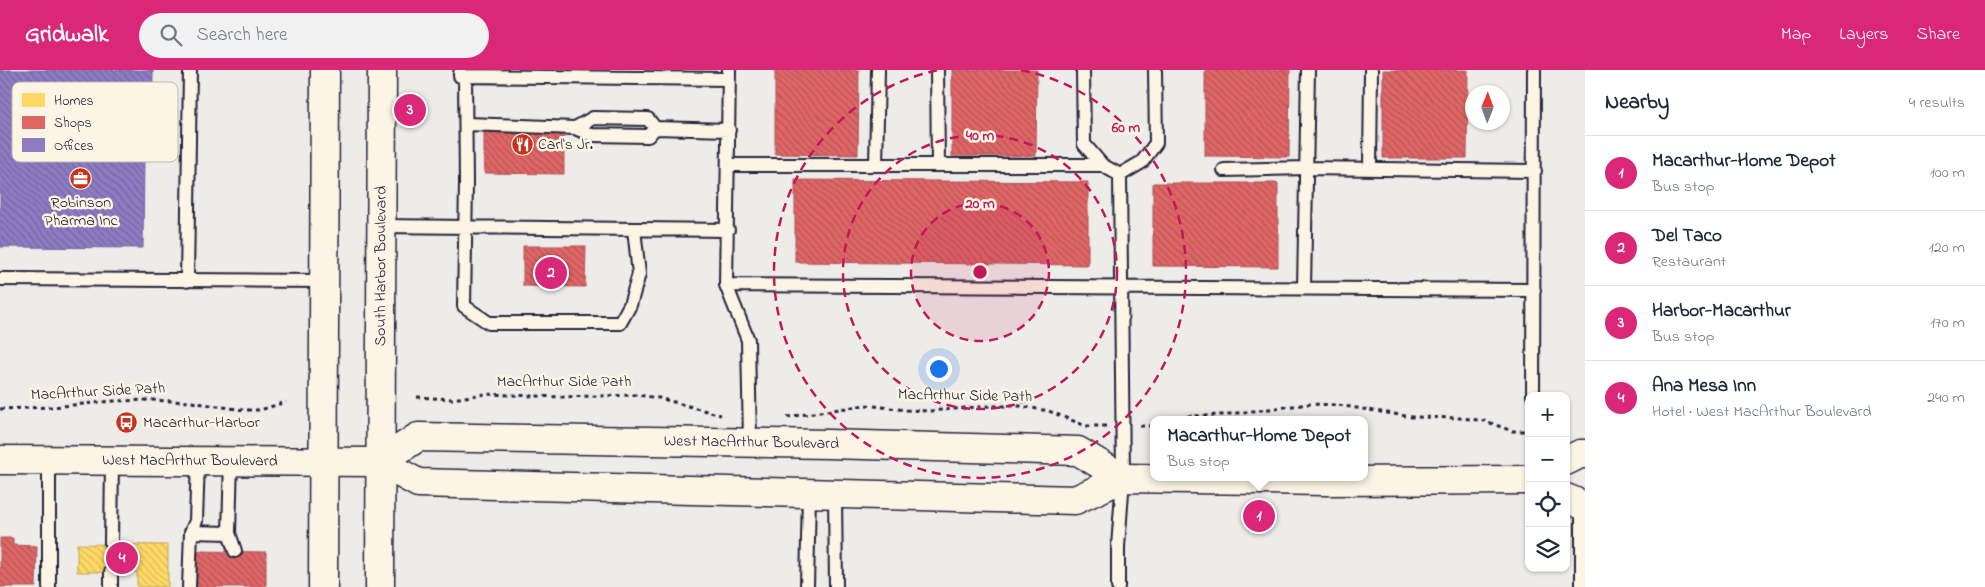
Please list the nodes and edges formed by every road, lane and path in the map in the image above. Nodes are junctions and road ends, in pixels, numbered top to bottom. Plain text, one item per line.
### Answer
1 (190, 70) edge
2 (325, 70) edge
3 (382, 70) edge
4 (878, 70) edge
5 (938, 70) edge
6 (1083, 70) edge
7 (1155, 70) edge
8 (1308, 70) edge
9 (1371, 70) edge
10 (1534, 70) edge
11 (463, 73) edge
12 (729, 75) edge
13 (466, 124) junction
14 (575, 128) junction
15 (655, 128) junction
16 (729, 130) junction
17 (728, 165) junction
18 (876, 165) junction
19 (938, 165) junction
20 (1102, 165) junction
21 (1307, 168) junction
22 (1224, 170) dead end
23 (1370, 170) junction
24 (1534, 171) junction
25 (1120, 175) junction
26 (382, 226) junction
27 (465, 227) junction
28 (634, 229) junction
29 (728, 230) junction
30 (0, 279) edge
31 (188, 281) junction
32 (324, 281) junction
33 (726, 285) junction
34 (1121, 287) junction
35 (1304, 288) junction
36 (1534, 290) junction
37 (1533, 392) edge
38 (417, 398) dead end
39 (286, 402) dead end
40 (0, 409) edge
41 (1188, 416) edge
42 (1123, 426) junction
43 (1150, 426) edge
44 (750, 430) junction
45 (1525, 431) edge
46 (1585, 454) edge
47 (1570, 459) edge
48 (0, 460) edge
49 (49, 460) junction
50 (112, 460) junction
51 (198, 460) junction
52 (231, 460) junction
53 (324, 461) junction
54 (380, 462) junction
55 (1123, 478) junction
56 (1150, 478) edge
57 (1525, 480) edge
58 (1368, 481) edge
59 (822, 493) junction
60 (1578, 503) edge
61 (191, 532) junction
62 (229, 533) junction
63 (111, 544) dead end
64 (235, 551) dead end
65 (111, 572) dead end
66 (49, 587) edge
67 (111, 587) edge
68 (189, 587) edge
69 (324, 587) edge
70 (380, 587) edge
71 (807, 587) edge
72 (836, 587) edge
73 (1118, 587) edge
74 (1582, 587) edge

1 - 31 lane
2 - 32 main road
3 - 26 main road, South Harbor Boulevard
4 - 18 lane
5 - 19 lane
6 - 20 lane
7 - 25 lane
8 - 21 lane
9 - 23 lane
10 - 24 lane
11 - 12 lane
11 - 13 lane
12 - 16 lane
13 - 14 lane
13 - 27 lane
14 - 15 lane
14 - 15 lane
15 - 16 lane
16 - 17 lane
17 - 18 lane
17 - 29 lane
18 - 19 lane
19 - 20 lane
20 - 25 lane
21 - 22 lane
21 - 23 lane
21 - 35 lane
23 - 24 lane
24 - 36 lane
25 - 34 lane
26 - 27 lane
26 - 54 main road, South Harbor Boulevard
27 - 28 lane
27 - 28 lane
28 - 29 lane
29 - 33 lane
30 - 31 lane
31 - 32 lane
32 - 53 main road
33 - 34 lane
33 - 44 lane
34 - 35 lane
34 - 42 lane
35 - 36 lane
36 - 37 lane
38 - 44 path, MacArthur Side Path
39 - 40 path, MacArthur Side Path
41 - 45 path
42 - 43 path, MacArthur Side Path
42 - 44 path, MacArthur Side Path
42 - 55 lane
44 - 54 main road, West MacArthur Boulevard
44 - 55 main road, West MacArthur Boulevard
46 - 47 main road
48 - 49 main road, West MacArthur Boulevard
49 - 50 main road, West MacArthur Boulevard
49 - 66 lane
50 - 51 main road, West MacArthur Boulevard
50 - 63 lane
51 - 52 main road, West MacArthur Boulevard
51 - 61 lane
52 - 53 main road, West MacArthur Boulevard
52 - 62 lane
53 - 54 main road, West MacArthur Boulevard
53 - 69 main road
54 - 59 main road, West MacArthur Boulevard
54 - 70 main road, South Harbor Boulevard
55 - 56 main road, West MacArthur Boulevard
55 - 59 main road, West MacArthur Boulevard
55 - 73 lane
57 - 58 main road, West MacArthur Boulevard
59 - 71 lane
59 - 72 lane
60 - 74 lane
61 - 62 lane
61 - 68 lane
62 - 64 lane
65 - 67 lane

